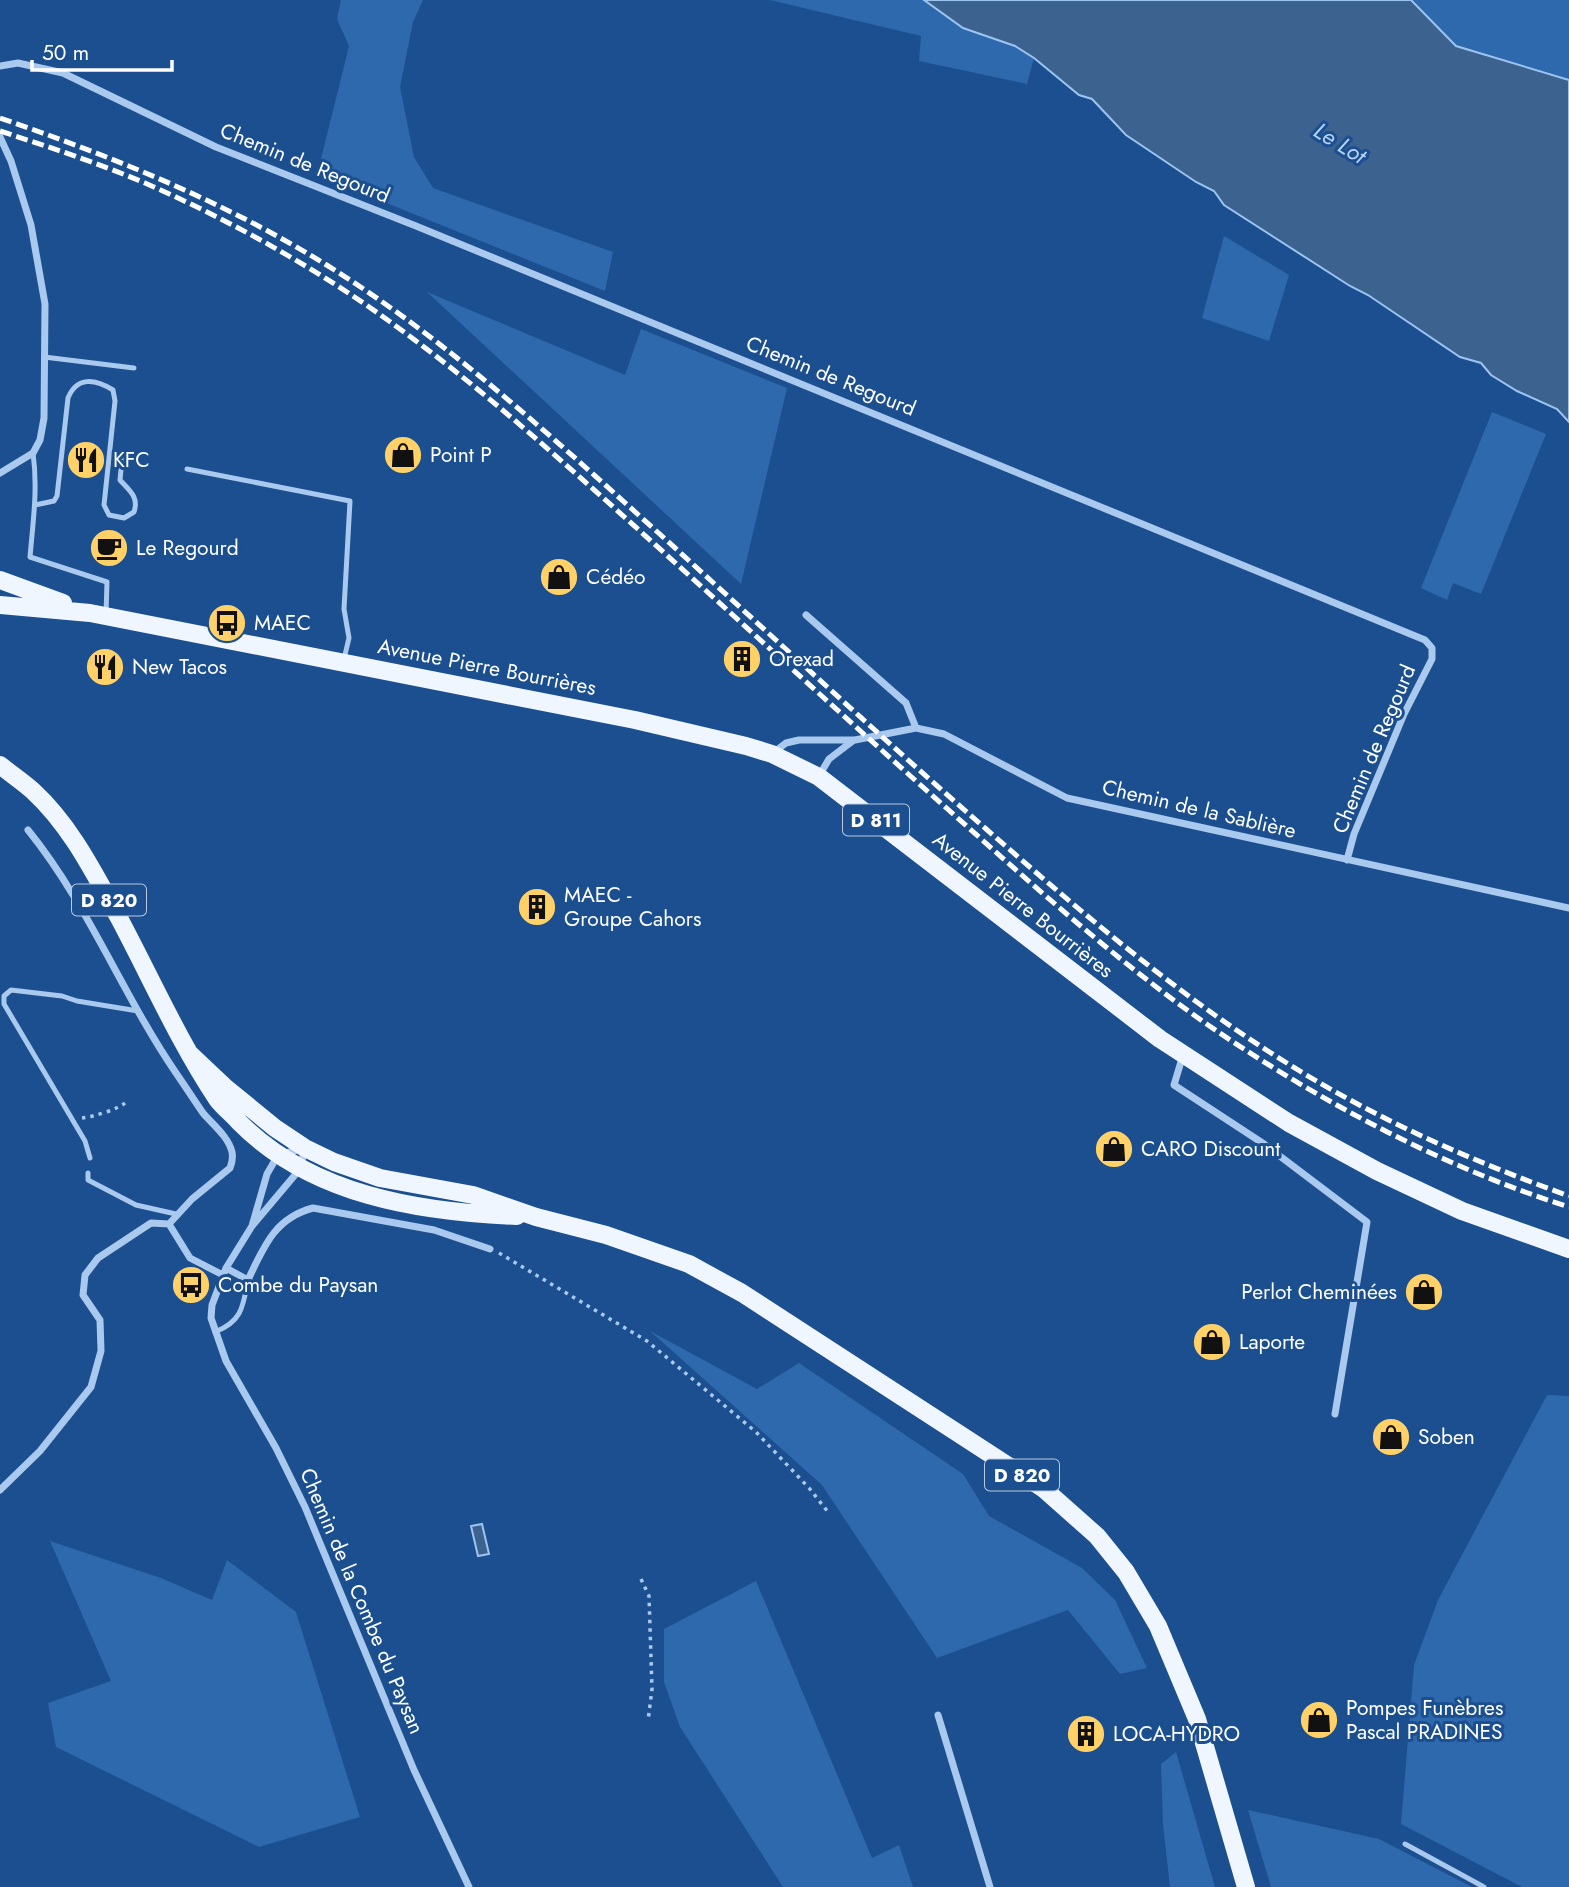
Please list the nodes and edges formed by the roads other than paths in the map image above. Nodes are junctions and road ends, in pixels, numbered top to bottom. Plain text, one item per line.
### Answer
1 (0, 66) edge
2 (0, 137) edge
3 (44, 357) junction
4 (134, 368) dead end
5 (33, 453) junction
6 (122, 459) dead end
7 (187, 469) dead end
8 (0, 473) edge
9 (35, 505) junction
10 (0, 580) edge
11 (0, 605) edge
12 (98, 614) junction
13 (806, 615) dead end
14 (343, 663) junction
15 (916, 728) junction
16 (855, 740) junction
17 (772, 754) junction
18 (0, 765) edge
19 (819, 777) junction
20 (28, 830) dead end
21 (1347, 860) junction
22 (1569, 908) edge
23 (138, 1011) junction
24 (190, 1054) junction
25 (1183, 1055) junction
26 (305, 1148) junction
27 (278, 1155) junction
28 (90, 1158) dead end
29 (300, 1169) junction
30 (88, 1173) dead end
31 (176, 1214) junction
32 (536, 1217) junction
33 (169, 1224) junction
34 (251, 1226) junction
35 (490, 1249) road end
36 (1569, 1249) edge
37 (225, 1271) junction
38 (248, 1280) junction
39 (270, 1290) dead end
40 (215, 1332) junction
41 (1335, 1414) dead end
42 (0, 1490) edge
43 (938, 1715) dead end
44 (1405, 1844) dead end
45 (469, 1887) edge
46 (990, 1887) edge
47 (1247, 1887) edge
48 (1484, 1887) edge

1 - 21 street, Chemin de Regourd
2 - 3 street
3 - 4 lane
3 - 5 street
5 - 8 street
5 - 9 lane
6 - 9 lane
7 - 14 lane
9 - 12 lane
10 - 12 main road, Avenue Pierre Bourrières / D 811
11 - 12 main road, Avenue Pierre Bourrières / D 811
12 - 14 main road, Avenue Pierre Bourrières / D 811
13 - 15 street
14 - 17 main road, Avenue Pierre Bourrières / D 811
15 - 16 street, Chemin de la Sablière
15 - 21 street, Chemin de la Sablière
16 - 17 street, Chemin de la Sablière
16 - 19 street, Chemin de la Sablière
17 - 19 main road, Avenue Pierre Bourrières / D 811
18 - 24 main road, D 820
19 - 25 main road, Avenue Pierre Bourrières / D 811
20 - 23 street
21 - 22 street, Chemin de la Sablière
23 - 28 lane
23 - 31 street
24 - 26 main road, D 820
24 - 27 main road, D 820
25 - 36 main road, Avenue Pierre Bourrières / D 811
25 - 41 street
26 - 27 street
26 - 29 street, Chemin de la Combe du Paysan
26 - 32 main road, D 820
27 - 29 main road, D 820
27 - 34 street, Chemin de la Combe du Paysan
29 - 32 main road, D 820
29 - 34 street, Chemin de la Combe du Paysan
30 - 31 lane
31 - 33 street
32 - 47 main road, D 820
33 - 37 street
33 - 42 street
34 - 37 street, Chemin de la Combe du Paysan
35 - 38 street
37 - 38 street
37 - 40 street, Chemin de la Combe du Paysan
38 - 39 lane
38 - 40 lane
40 - 45 street, Chemin de la Combe du Paysan
43 - 46 street
44 - 48 lane

